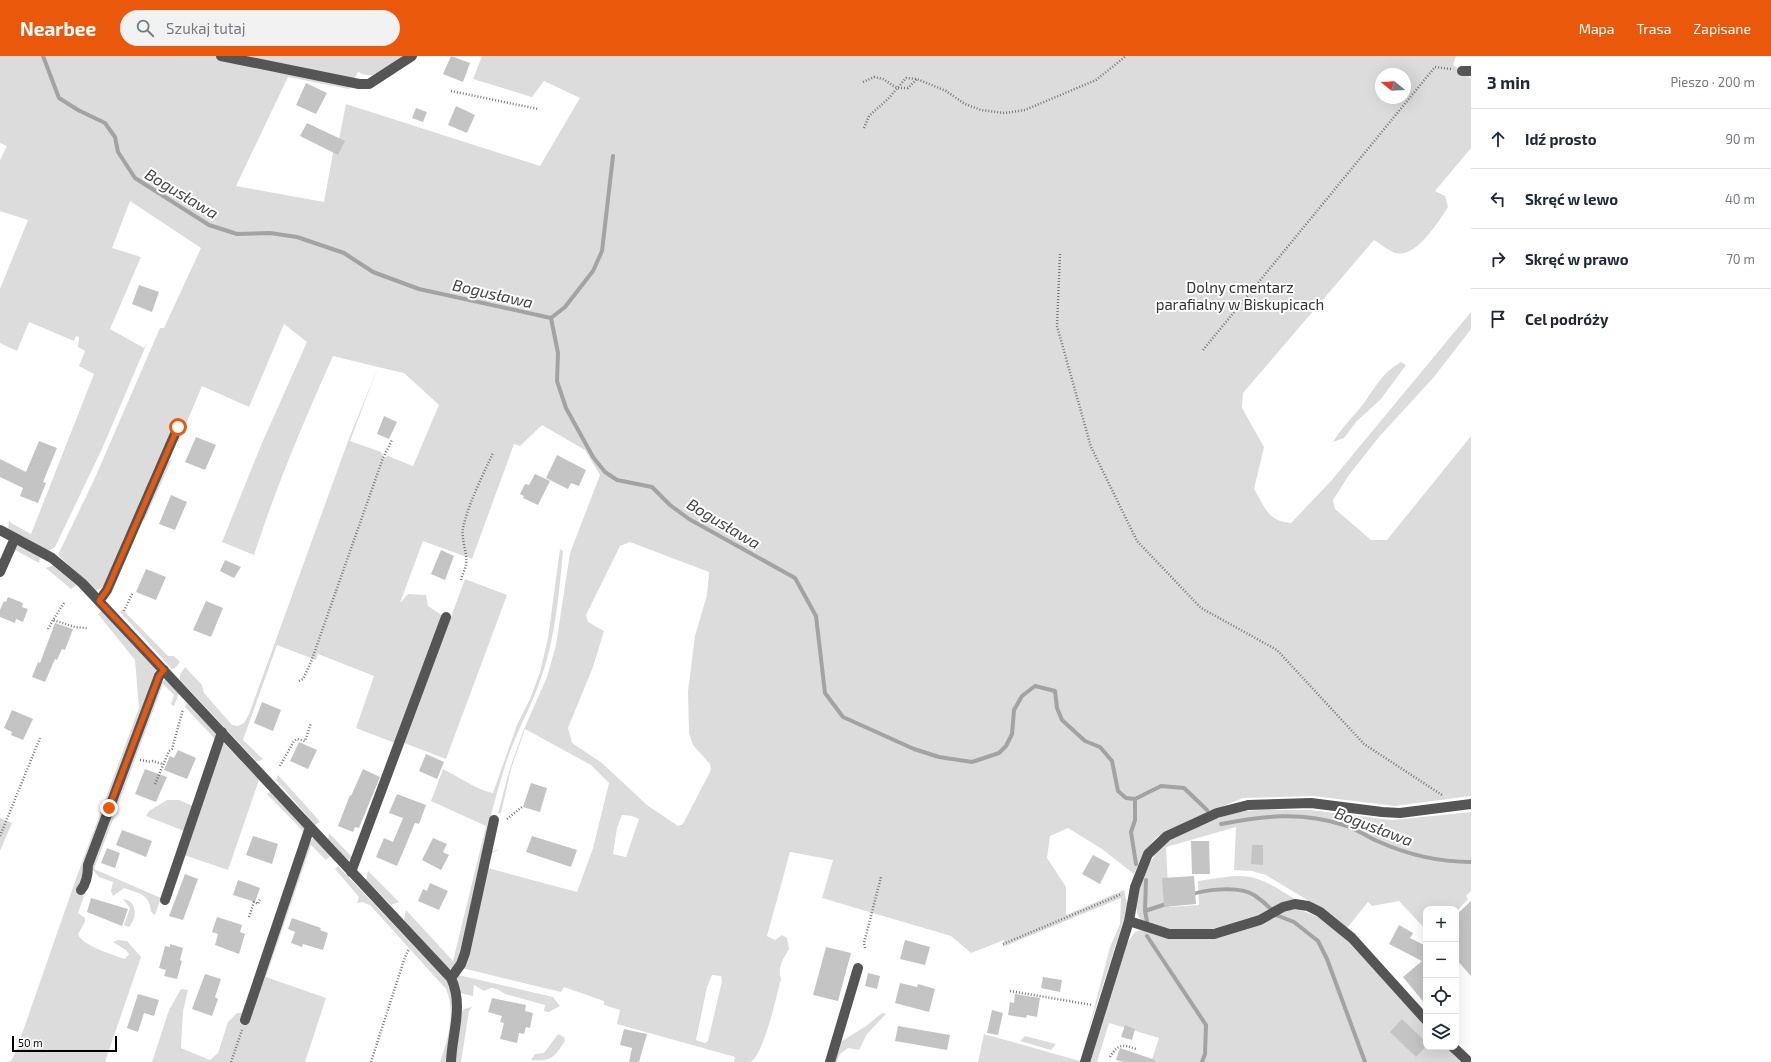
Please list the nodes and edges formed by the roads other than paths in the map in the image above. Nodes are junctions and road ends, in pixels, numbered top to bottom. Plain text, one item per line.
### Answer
1 (221, 56) edge
2 (412, 56) edge
3 (178, 427) dead end
4 (0, 530) edge
5 (15, 538) junction
6 (0, 572) edge
7 (99, 601) junction
8 (446, 617) dead end
9 (164, 670) junction
10 (222, 732) junction
11 (1471, 804) edge
12 (494, 820) dead end
13 (310, 827) junction
14 (351, 872) junction
15 (81, 890) dead end
16 (166, 900) dead end
17 (1129, 921) junction
18 (858, 968) dead end
19 (451, 978) junction
20 (1423, 1017) edge
21 (245, 1020) road end
22 (1457, 1050) edge
23 (451, 1062) edge
24 (830, 1062) edge
25 (1085, 1062) edge
26 (1469, 1062) edge

1 - 2 street
3 - 7 street
4 - 5 street
5 - 6 street
5 - 7 street
7 - 9 street
8 - 14 street
9 - 10 street
9 - 15 street
10 - 13 street
10 - 16 street
11 - 17 street
12 - 19 street
13 - 14 street
13 - 21 street
14 - 19 street
17 - 20 street
17 - 25 street
18 - 24 street
19 - 23 street
22 - 26 street

